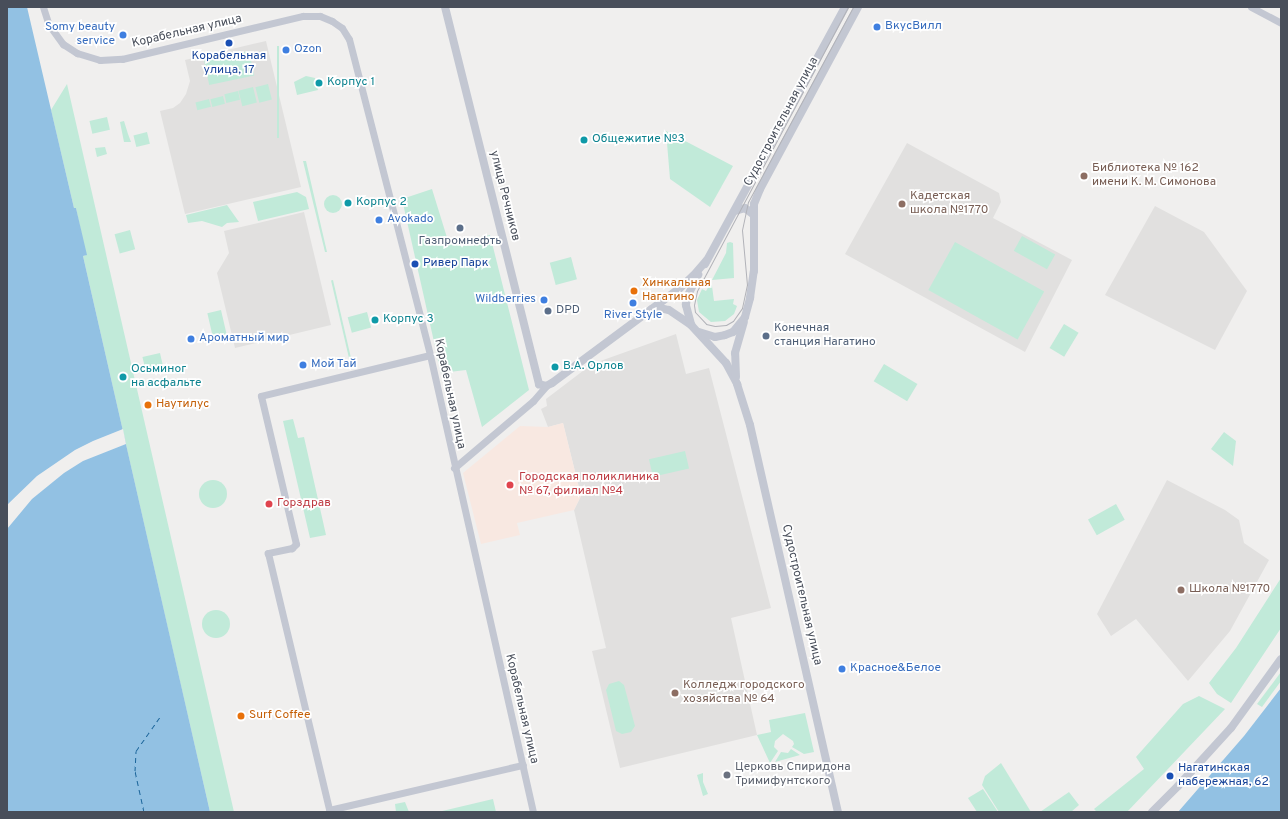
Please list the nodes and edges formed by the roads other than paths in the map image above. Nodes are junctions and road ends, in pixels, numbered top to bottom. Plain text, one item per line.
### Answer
1 (43, 7) edge
2 (445, 7) edge
3 (845, 7) edge
4 (858, 7) edge
5 (1251, 7) edge
6 (1281, 23) edge
7 (735, 211) junction
8 (754, 215) junction
9 (707, 260) junction
10 (649, 310) junction
11 (745, 317) junction
12 (694, 328) junction
13 (430, 355) junction
14 (737, 384) junction
15 (546, 386) junction
16 (454, 468) junction
17 (1281, 659) edge
18 (523, 765) junction
19 (533, 812) edge
20 (838, 812) edge
21 (1152, 812) edge

1 - 13 street, Корабельная улица
2 - 15 street, улица Речников
3 - 7 street, Судостроительная улица
4 - 8 street, Судостроительная улица
5 - 6 street
7 - 8 street
7 - 9 street, Судостроительная улица
8 - 11 street, Судостроительная улица
9 - 10 street
9 - 12 street
10 - 12 street
10 - 15 street
11 - 12 street, Судостроительная улица
11 - 14 street
12 - 14 street
13 - 16 street, Корабельная улица
13 - 18 street
14 - 20 street, Судостроительная улица
15 - 16 street
16 - 18 street, Корабельная улица
17 - 21 street
18 - 19 street, Корабельная улица

